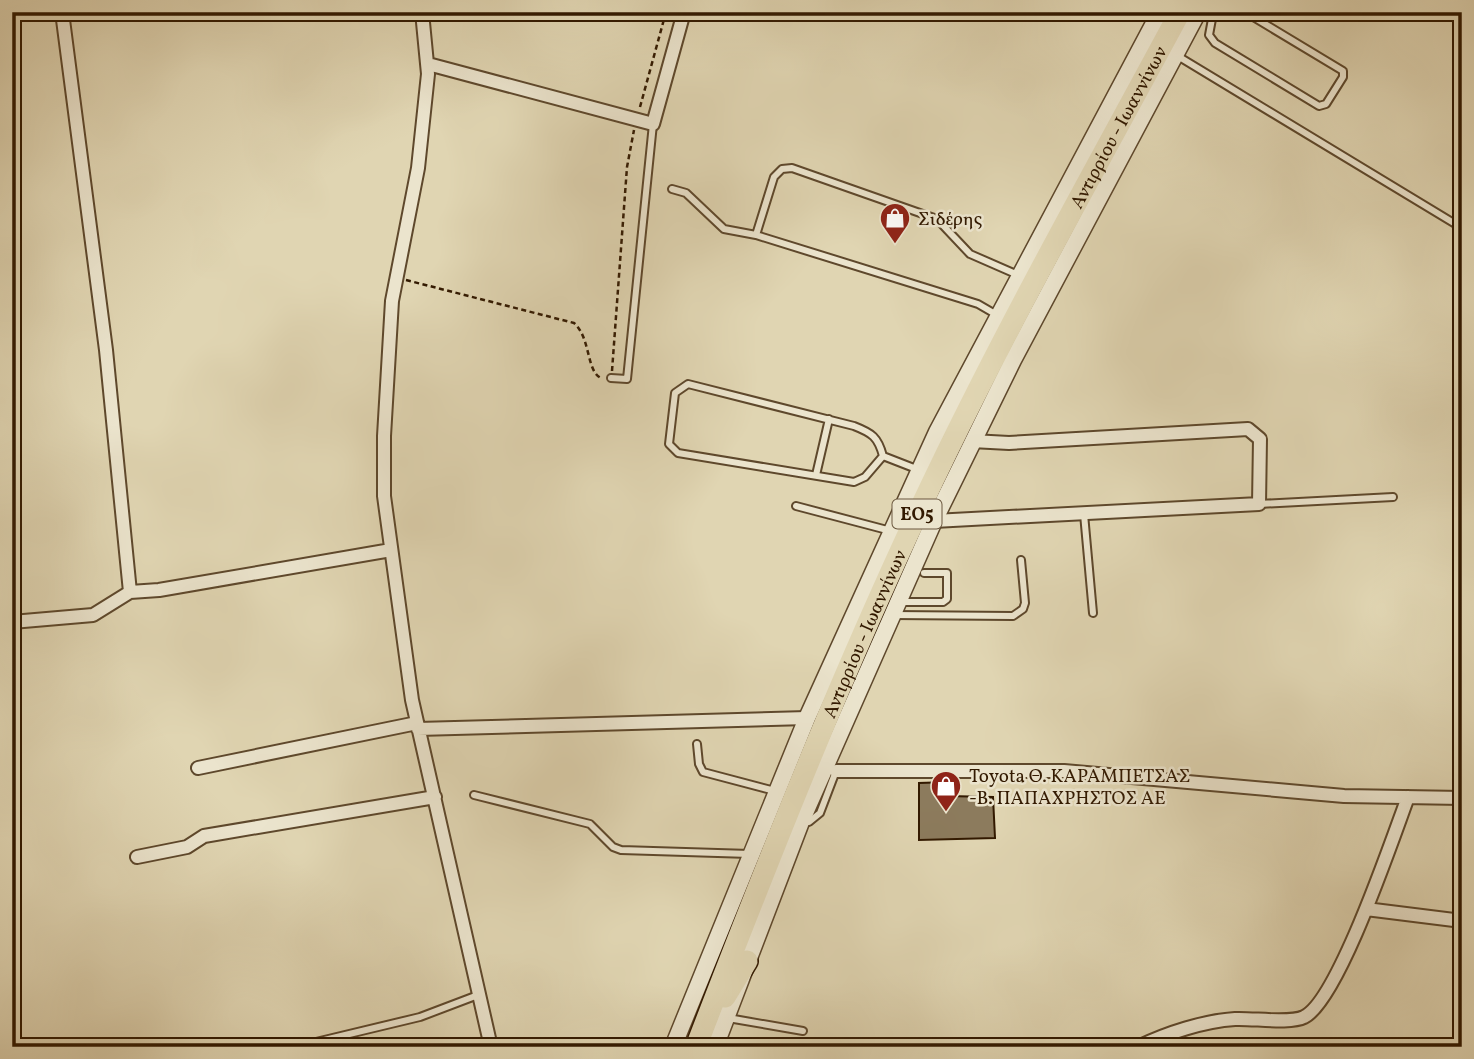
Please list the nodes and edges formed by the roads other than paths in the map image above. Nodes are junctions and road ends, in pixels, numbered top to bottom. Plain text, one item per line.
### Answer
1 (62, 12) edge
2 (422, 12) edge
3 (684, 12) edge
4 (1160, 12) edge
5 (1180, 12) edge
6 (1218, 12) edge
7 (1245, 12) edge
8 (1204, 14) edge
9 (1175, 55) junction
10 (428, 64) junction
11 (653, 124) junction
12 (672, 189) dead end
13 (1462, 228) edge
14 (756, 235) junction
15 (1018, 275) junction
16 (997, 315) junction
17 (611, 378) road end
18 (829, 419) junction
19 (972, 441) junction
20 (883, 456) junction
21 (919, 470) junction
22 (816, 475) junction
23 (1393, 497) dead end
24 (1259, 504) junction
25 (796, 506) dead end
26 (1084, 514) junction
27 (934, 521) junction
28 (891, 531) junction
29 (391, 550) junction
30 (1021, 560) dead end
31 (924, 573) dead end
32 (131, 592) junction
33 (894, 608) junction
34 (1093, 613) dead end
35 (12, 622) edge
36 (807, 718) junction
37 (417, 726) junction
38 (697, 744) dead end
39 (831, 767) junction
40 (198, 768) dead end
41 (775, 791) junction
42 (474, 795) dead end
43 (435, 797) junction
44 (1408, 797) junction
45 (1462, 798) edge
46 (750, 854) junction
47 (137, 857) dead end
48 (1366, 909) junction
49 (1462, 920) edge
50 (747, 961) junction
51 (478, 995) junction
52 (726, 1018) junction
53 (803, 1031) dead end
54 (703, 1044) edge
55 (295, 1047) edge
56 (491, 1047) edge
57 (673, 1047) edge
58 (942, 1047) edge
59 (970, 1047) edge
60 (1139, 1047) edge

1 - 32 street
2 - 10 street
3 - 11 street
4 - 15 street
5 - 54 main road, Αντιρρίου - Ιωαννίνων / ΕΟ5
6 - 8 lane
7 - 8 lane
8 - 9 street
9 - 13 lane
9 - 19 street
10 - 11 street
10 - 29 street
11 - 17 lane
12 - 14 lane
14 - 15 lane
14 - 16 lane
15 - 16 street
16 - 21 street
18 - 20 lane
18 - 22 lane
18 - 22 lane
19 - 24 street
19 - 27 street
20 - 21 lane
20 - 22 lane
21 - 28 street
23 - 24 lane
24 - 26 street
25 - 28 lane
26 - 27 street
26 - 34 lane
27 - 33 street
28 - 36 street
29 - 32 street
29 - 37 street
30 - 33 lane
31 - 33 lane
32 - 35 street
33 - 39 street
36 - 37 street
36 - 41 street
37 - 40 street
37 - 43 street
38 - 41 lane
39 - 44 street
39 - 50 street
41 - 46 street
42 - 46 lane
43 - 47 street
43 - 51 street
44 - 45 street
44 - 48 street
46 - 57 street
48 - 49 street
48 - 60 street
50 - 52 street
50 - 54 main road
51 - 55 lane
51 - 56 street
52 - 53 lane
52 - 54 street
58 - 59 lane

